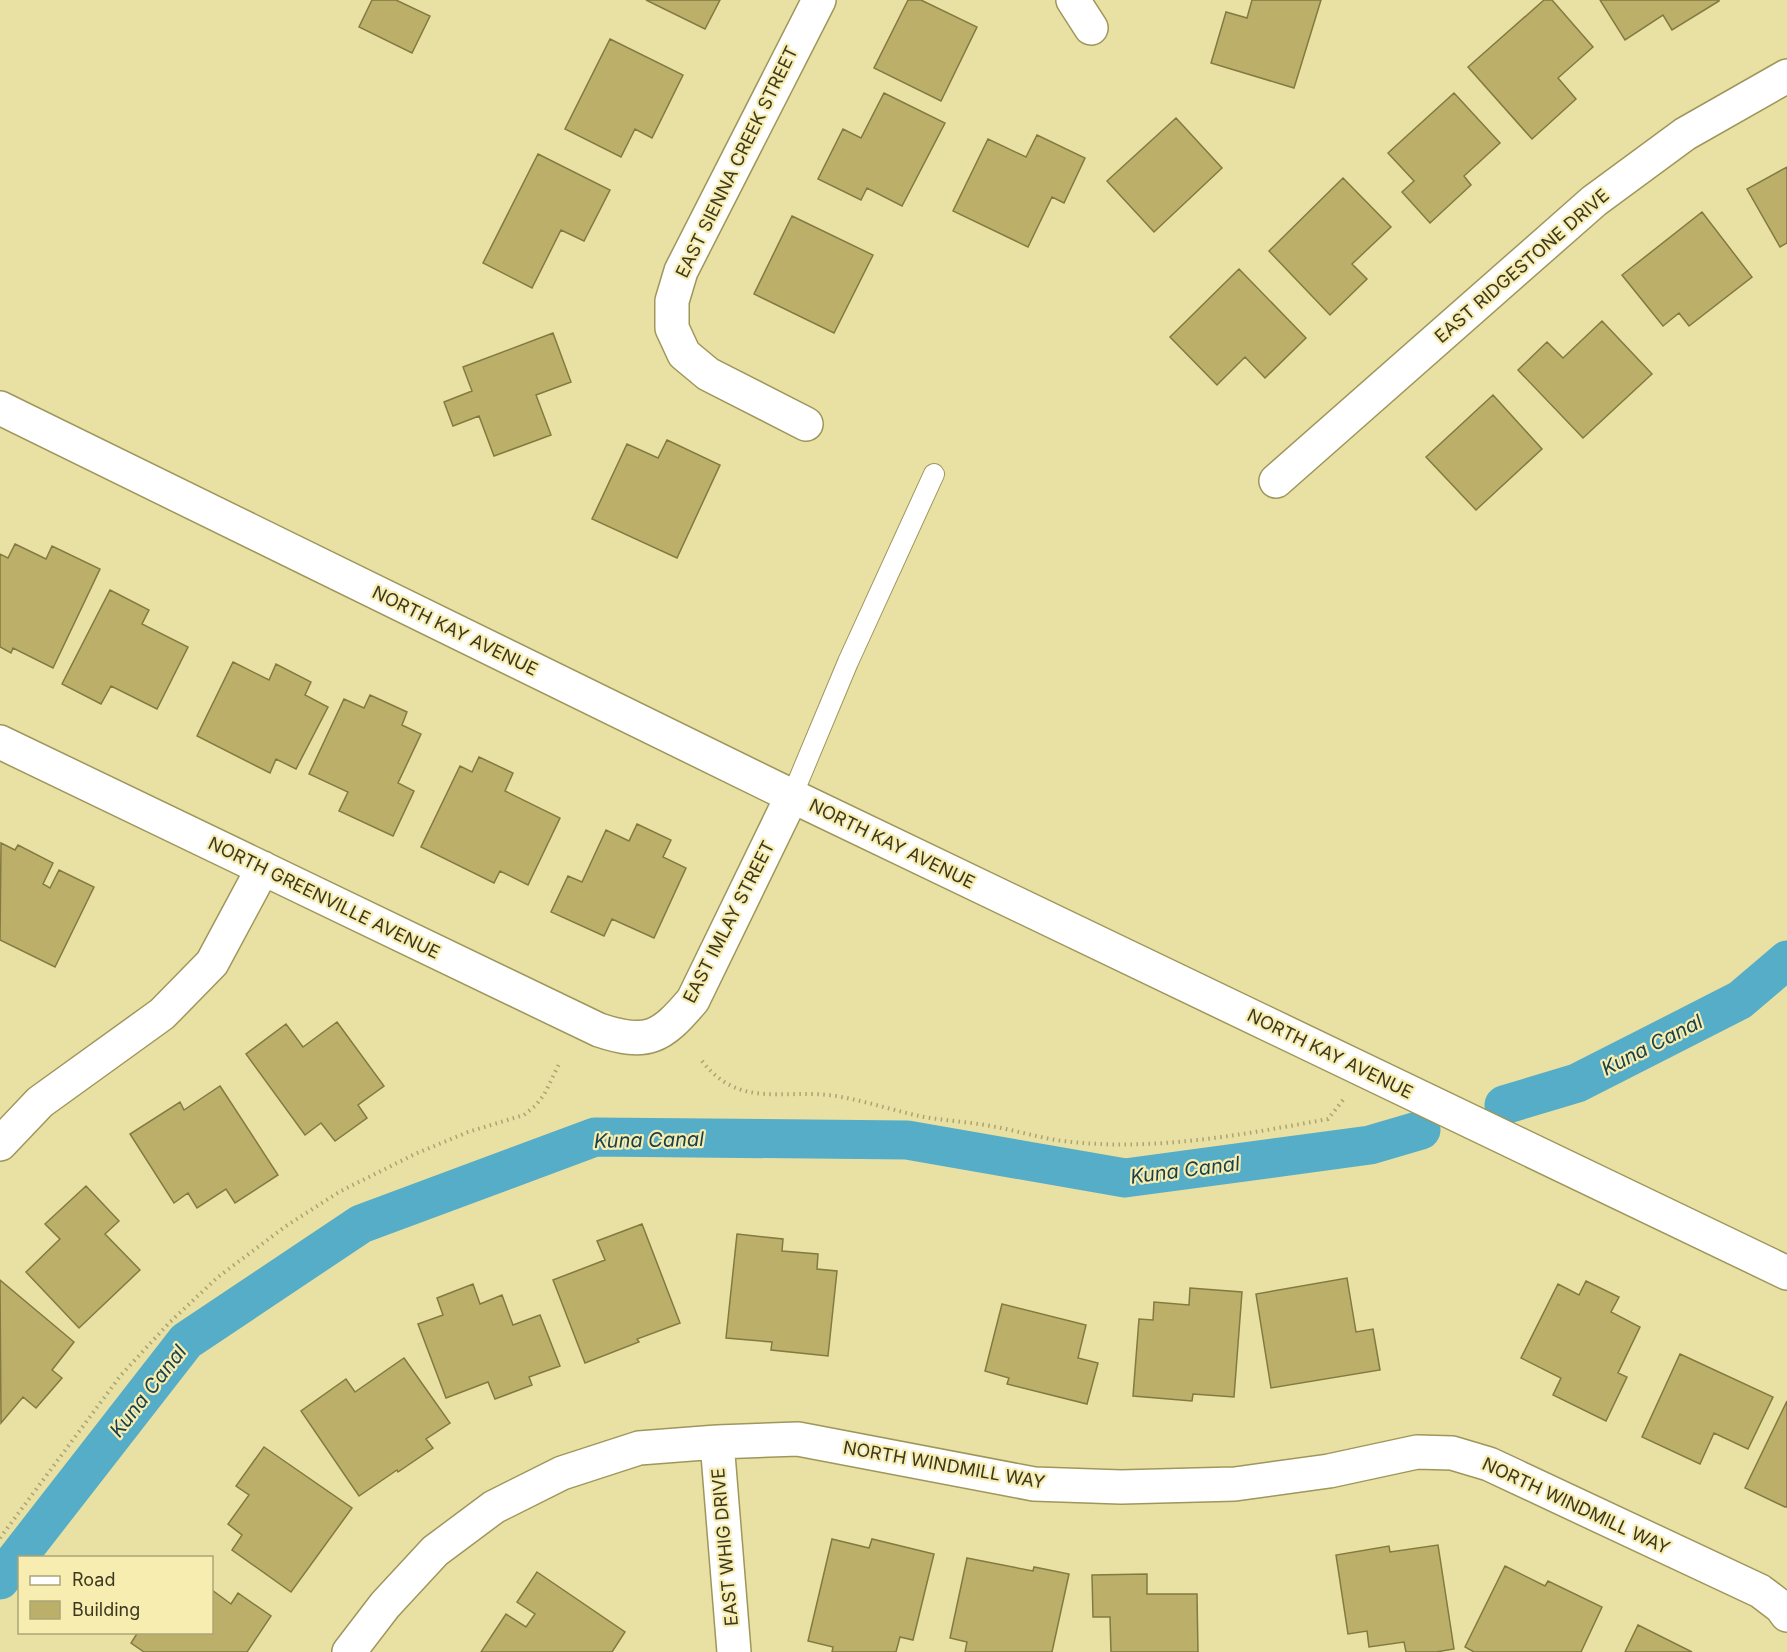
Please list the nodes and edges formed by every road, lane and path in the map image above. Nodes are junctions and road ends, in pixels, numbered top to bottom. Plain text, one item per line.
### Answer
1 (819, 0) edge
2 (1073, 0) edge
3 (1091, 28) dead end
4 (1787, 76) edge
5 (0, 408) edge
6 (806, 424) dead end
7 (934, 474) dead end
8 (1276, 481) dead end
9 (0, 742) edge
10 (792, 796) junction
11 (263, 868) junction
12 (652, 1036) joint
13 (702, 1061) dead end
14 (560, 1062) dead end
15 (1343, 1099) dead end
16 (0, 1144) edge
17 (1787, 1273) edge
18 (717, 1442) junction
19 (0, 1538) edge
20 (1787, 1615) edge
21 (349, 1652) edge
22 (734, 1652) edge

1 - 6 street, EAST SIENNA CREEK STREET
2 - 3 street
4 - 8 street, EAST RIDGESTONE DRIVE
5 - 10 street, NORTH KAY AVENUE
7 - 10 lane
9 - 11 street, NORTH GREENVILLE AVENUE
10 - 12 street, EAST IMLAY STREET
10 - 17 street, NORTH KAY AVENUE
11 - 12 street, NORTH GREENVILLE AVENUE
11 - 16 street
13 - 15 path
14 - 19 path
18 - 20 street, NORTH WINDMILL WAY
18 - 21 street, NORTH WINDMILL WAY
18 - 22 street, EAST WHIG DRIVE

